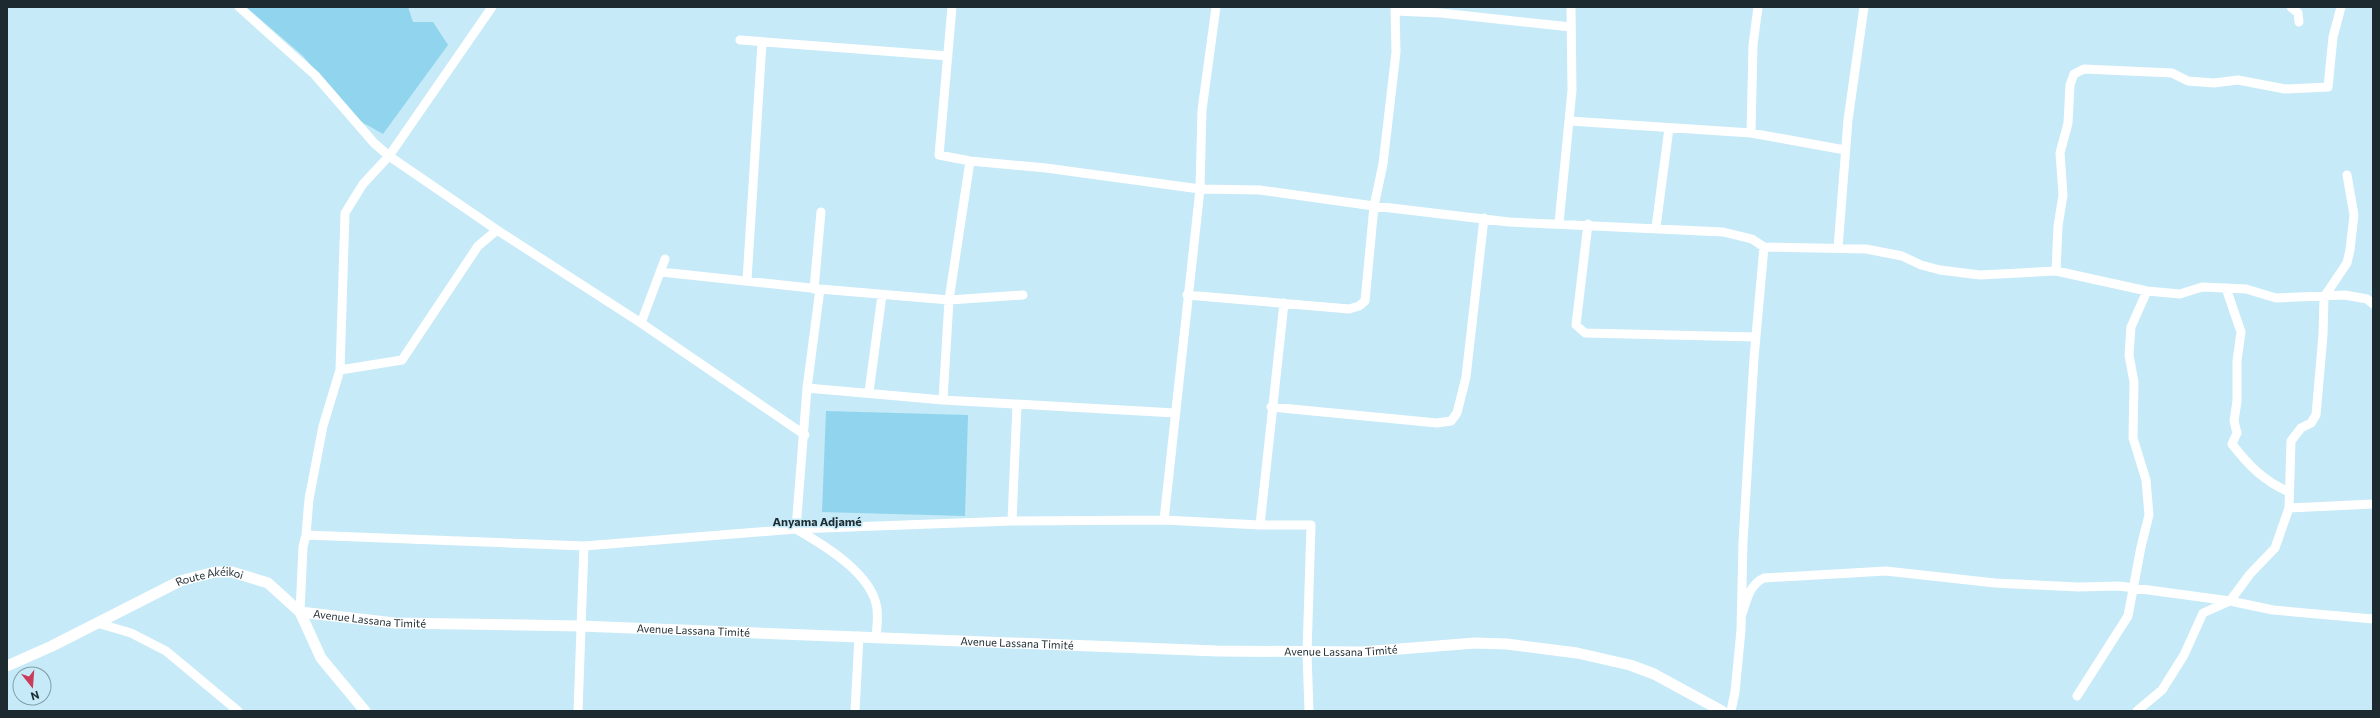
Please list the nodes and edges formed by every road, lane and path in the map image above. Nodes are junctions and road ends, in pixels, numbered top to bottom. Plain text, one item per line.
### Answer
1 (239, 7) edge
2 (492, 7) edge
3 (952, 7) edge
4 (1216, 7) edge
5 (1571, 7) edge
6 (1758, 7) edge
7 (1864, 7) edge
8 (2291, 7) edge
9 (2341, 7) edge
10 (1395, 9) edge
11 (2299, 22) dead end
12 (1571, 28) junction
13 (740, 40) dead end
14 (762, 42) junction
15 (948, 56) junction
16 (1570, 121) junction
17 (1669, 128) junction
18 (1751, 133) junction
19 (1845, 150) junction
20 (390, 156) junction
21 (970, 161) junction
22 (2347, 175) dead end
23 (1200, 189) junction
24 (1374, 206) junction
25 (821, 212) dead end
26 (1484, 218) junction
27 (1559, 223) junction
28 (1588, 224) junction
29 (1656, 227) junction
30 (496, 230) junction
31 (1764, 247) junction
32 (1838, 248) junction
33 (665, 259) dead end
34 (2056, 271) junction
35 (661, 272) junction
36 (747, 280) junction
37 (2226, 288) junction
38 (817, 289) junction
39 (2147, 291) junction
40 (882, 295) junction
41 (1023, 295) dead end
42 (1187, 296) junction
43 (2324, 297) junction
44 (949, 300) junction
45 (1284, 303) junction
46 (2373, 304) edge
47 (641, 323) junction
48 (1755, 337) junction
49 (340, 370) junction
50 (807, 388) junction
51 (869, 392) junction
52 (943, 400) junction
53 (1017, 405) junction
54 (1271, 407) junction
55 (1175, 413) junction
56 (805, 435) junction
57 (2289, 492) junction
58 (2373, 504) edge
59 (2289, 508) junction
60 (1164, 520) junction
61 (1012, 521) junction
62 (1260, 525) junction
63 (796, 529) junction
64 (306, 535) junction
65 (584, 546) junction
66 (2133, 587) junction
67 (2230, 601) junction
68 (300, 612) junction
69 (1742, 614) junction
70 (2373, 619) edge
71 (97, 624) junction
72 (580, 626) junction
73 (859, 636) junction
74 (876, 637) junction
75 (1307, 653) junction
76 (7, 666) edge
77 (2077, 696) dead end
78 (2140, 709) edge
79 (238, 711) edge
80 (365, 711) edge
81 (578, 711) edge
82 (855, 711) edge
83 (1309, 711) edge
84 (1722, 711) edge
85 (1731, 711) edge

1 - 20 street
2 - 20 street
3 - 15 street
4 - 23 street
5 - 12 street
6 - 18 street
7 - 19 street
8 - 11 street
9 - 34 street
10 - 12 street
10 - 24 street
12 - 16 street
13 - 14 street
14 - 15 street
14 - 36 street
15 - 21 street
16 - 17 street
16 - 27 street
17 - 18 street
17 - 29 street
18 - 19 street
19 - 32 street
20 - 30 street
20 - 49 street
21 - 23 street
21 - 44 street
22 - 43 street
23 - 24 street
23 - 42 street
24 - 26 street
24 - 45 street
25 - 38 street
26 - 27 street
26 - 54 street
27 - 28 street
28 - 29 street
28 - 48 street
29 - 31 street
30 - 47 street
30 - 49 street
31 - 32 street
31 - 48 street
32 - 34 street
33 - 35 street
34 - 39 street
35 - 36 street
35 - 47 street
36 - 38 street
37 - 39 street
37 - 43 street
37 - 57 street
38 - 40 street
38 - 50 street
39 - 66 street
40 - 44 street
40 - 51 street
41 - 44 street
42 - 45 street
42 - 55 street
43 - 46 street
43 - 57 street
44 - 52 street
45 - 54 street
47 - 56 street
48 - 69 street
49 - 64 street
50 - 51 street
50 - 56 street
51 - 52 street
52 - 53 street
53 - 55 street
53 - 61 street
54 - 62 street
55 - 60 street
56 - 63 street
57 - 59 street
58 - 59 street
59 - 67 street
60 - 61 street
60 - 62 street
61 - 63 street
62 - 75 street
63 - 65 street
63 - 74 street
64 - 65 street
64 - 68 street
65 - 72 street
66 - 67 street
66 - 69 street
66 - 77 street
67 - 70 street
67 - 78 street
68 - 71 street, Route Akéikoi
68 - 72 street, Avenue Lassana Timité
68 - 80 street, Route Akéikoi
69 - 85 street
71 - 76 street, Route Akéikoi
71 - 79 street
72 - 73 street, Avenue Lassana Timité
72 - 81 street
73 - 74 street, Avenue Lassana Timité
73 - 82 street
74 - 75 street, Avenue Lassana Timité
75 - 83 street
75 - 84 street, Avenue Lassana Timité

